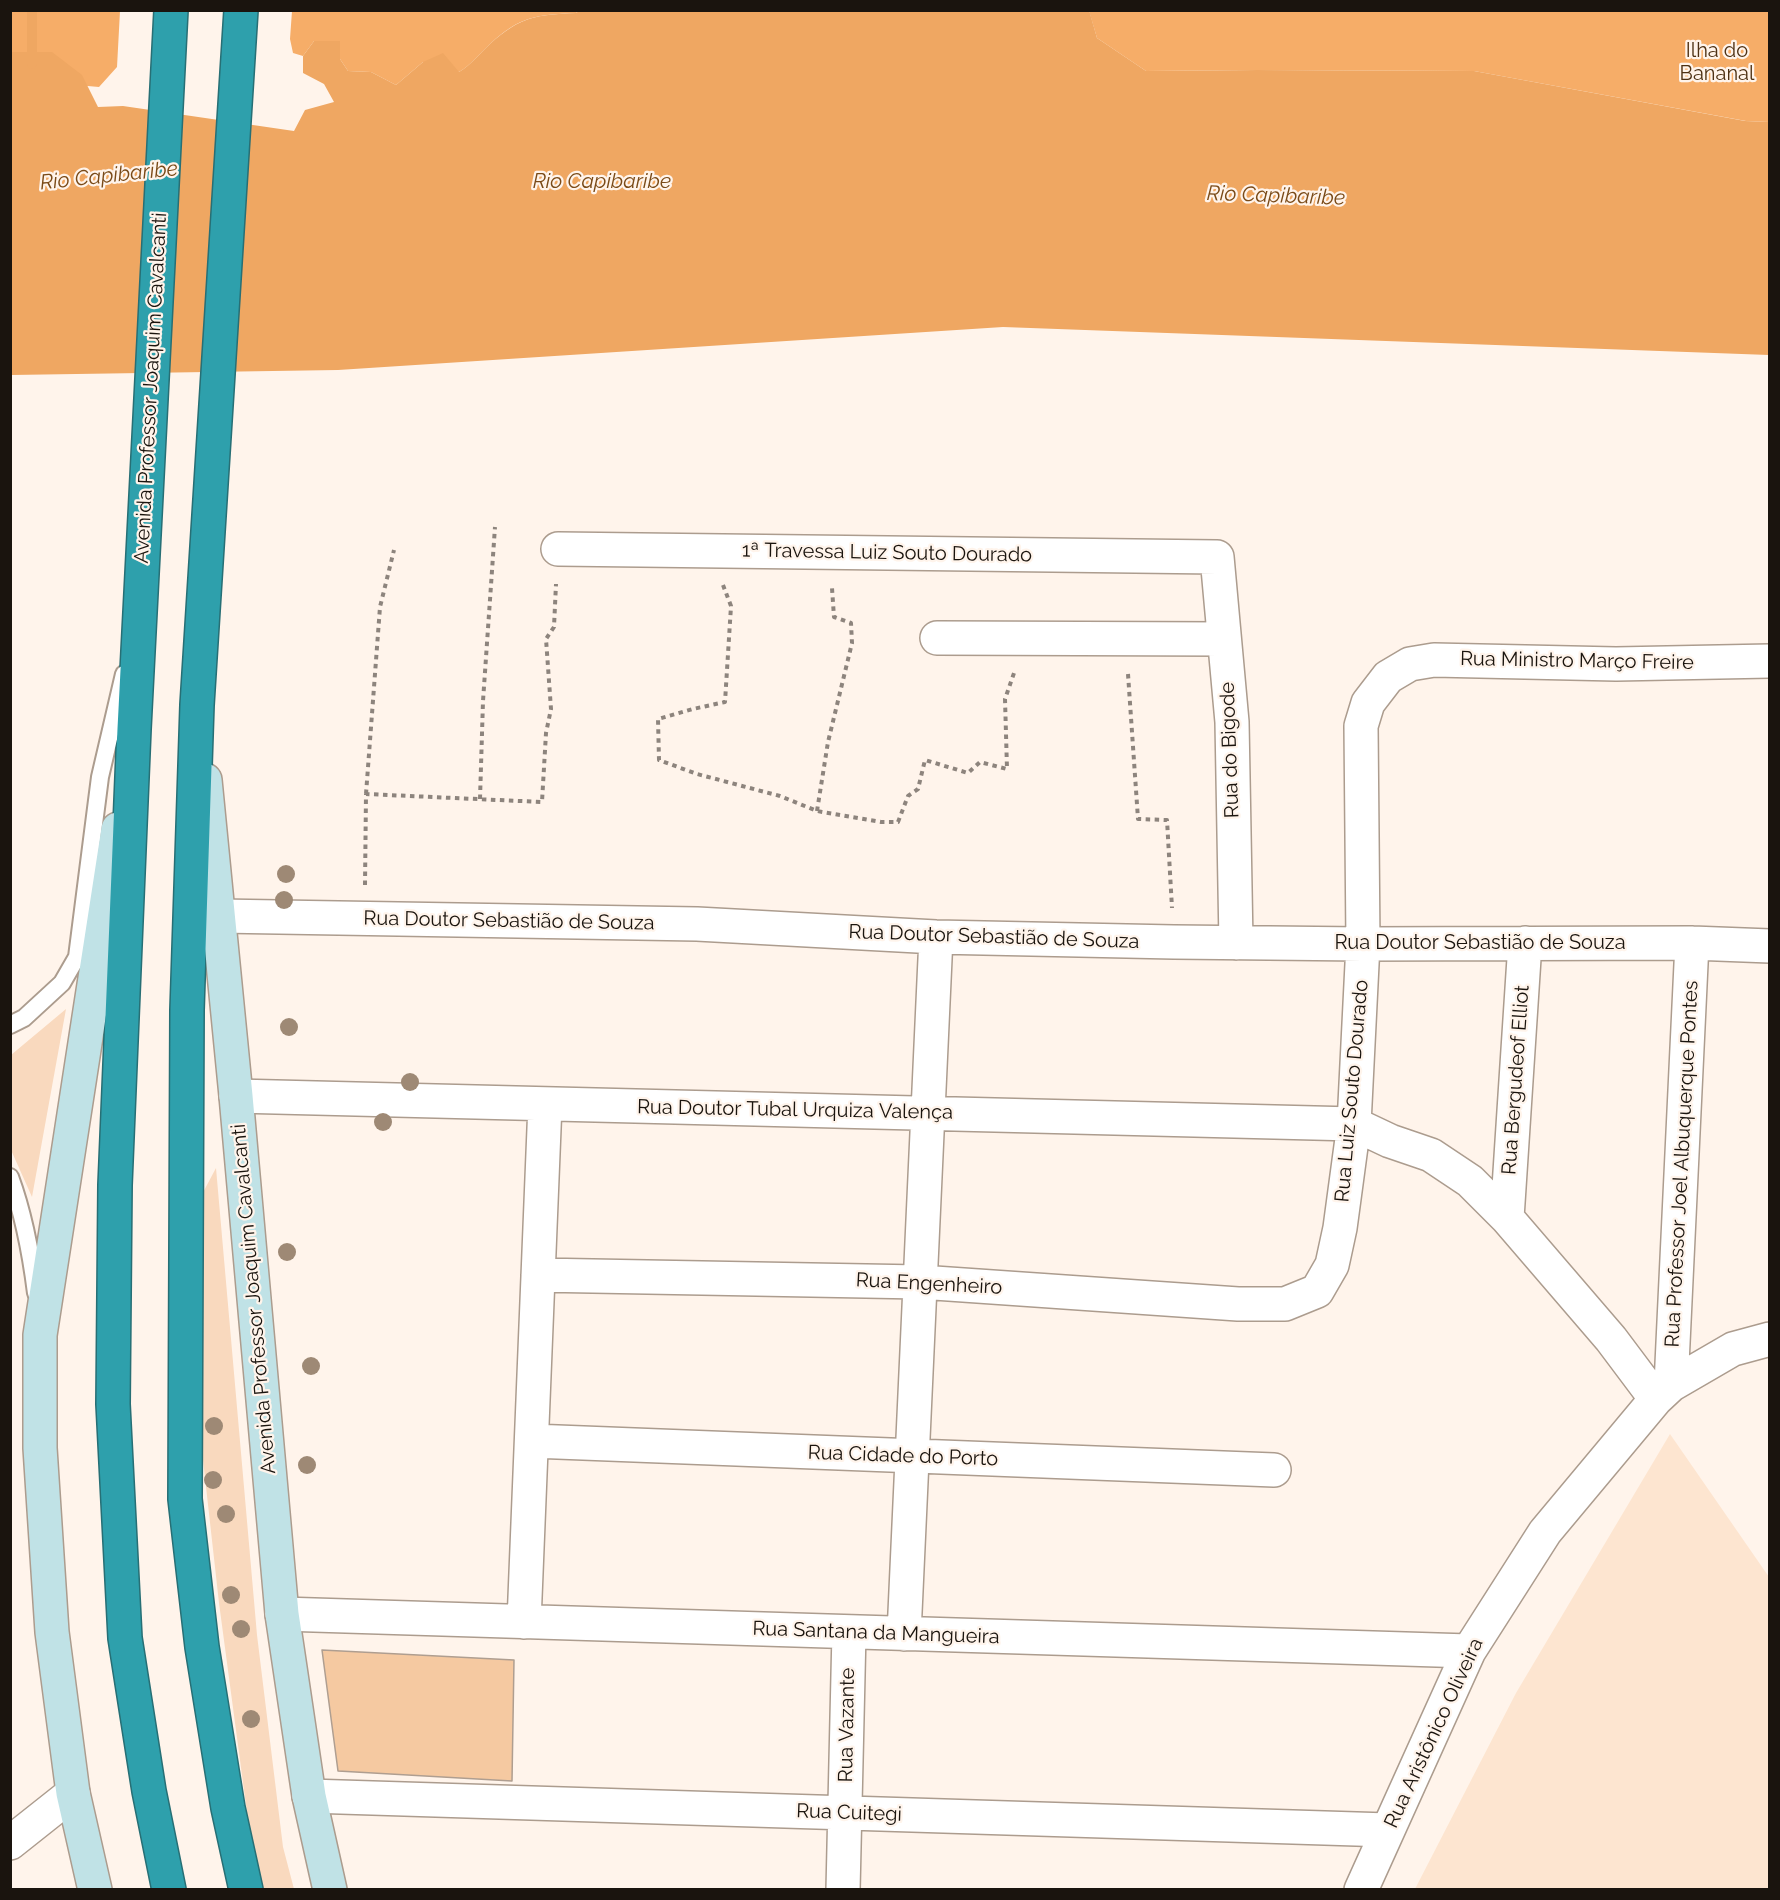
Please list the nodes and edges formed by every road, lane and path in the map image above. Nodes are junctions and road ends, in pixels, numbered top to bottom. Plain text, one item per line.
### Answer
1 (171, 10) edge
2 (241, 10) edge
3 (495, 527) dead end
4 (558, 549) dead end
5 (394, 550) dead end
6 (1217, 557) joint
7 (722, 581) dead end
8 (568, 582) dead end
9 (832, 586) dead end
10 (141, 603) junction
11 (937, 638) dead end
12 (1224, 639) junction
13 (1770, 661) edge
14 (1016, 664) dead end
15 (1128, 671) dead end
16 (1388, 677) joint
17 (197, 705) junction
18 (134, 729) junction
19 (366, 794) junction
20 (480, 799) junction
21 (817, 811) junction
22 (219, 916) junction
23 (365, 919) junction
24 (936, 937) junction
25 (1174, 942) junction
26 (1236, 943) junction
27 (1525, 943) junction
28 (1692, 943) junction
29 (1363, 944) junction
30 (1770, 946) edge
31 (10, 1025) edge
32 (236, 1096) junction
33 (546, 1104) junction
34 (928, 1113) junction
35 (1354, 1124) junction
36 (10, 1177) edge
37 (1507, 1218) junction
38 (538, 1275) junction
39 (920, 1282) junction
40 (1317, 1291) joint
41 (40, 1335) junction
42 (1770, 1339) edge
43 (1663, 1392) junction
44 (532, 1441) junction
45 (912, 1456) junction
46 (1274, 1470) dead end
47 (282, 1614) junction
48 (524, 1622) junction
49 (849, 1632) junction
50 (904, 1634) junction
51 (1469, 1651) junction
52 (73, 1793) junction
53 (309, 1796) junction
54 (845, 1813) junction
55 (1388, 1830) junction
56 (10, 1843) edge
57 (95, 1890) edge
58 (169, 1890) edge
59 (246, 1890) edge
60 (330, 1890) edge
61 (843, 1890) edge
62 (1361, 1890) edge

1 - 10 highway, Avenida Professor Joaquim Cavalcanti
2 - 17 highway, Avenida Professor Joaquim Cavalcanti
3 - 20 path
4 - 6 street, 1ª Travessa Luiz Souto Dourado
5 - 19 path
6 - 12 street, Rua do Bigode
7 - 21 path
8 - 20 path
9 - 21 path
10 - 18 highway, Avenida Professor Joaquim Cavalcanti
10 - 31 lane
11 - 12 street
12 - 26 street, Rua do Bigode
13 - 16 street, Rua Ministro Março Freire
14 - 21 path
15 - 25 path
16 - 29 street, Rua Luiz Souto Dourado
17 - 22 main road, Avenida Professor Joaquim Cavalcanti
17 - 59 highway, Avenida Professor Joaquim Cavalcanti
18 - 41 main road, Avenida Professor Joaquim Cavalcanti
18 - 58 highway, Avenida Professor Joaquim Cavalcanti
19 - 20 path
19 - 23 path
22 - 23 street, Rua Doutor Sebastião de Souza
22 - 32 main road, Avenida Professor Joaquim Cavalcanti
23 - 24 street, Rua Doutor Sebastião de Souza
24 - 25 street, Rua Doutor Sebastião de Souza
24 - 34 street
25 - 26 street, Rua Doutor Sebastião de Souza
26 - 29 street, Rua Doutor Sebastião de Souza
27 - 28 street, Rua Doutor Sebastião de Souza
27 - 29 street, Rua Doutor Sebastião de Souza
27 - 37 street, Rua Bergudeof Elliot
28 - 30 street, Rua Doutor Sebastião de Souza
28 - 43 street, Rua Professor Joel Albuquerque Pontes
29 - 35 street, Rua Luiz Souto Dourado
32 - 33 street, Rua Doutor Tubal Urquiza Valença
32 - 47 main road, Avenida Professor Joaquim Cavalcanti
33 - 34 street, Rua Doutor Tubal Urquiza Valença
33 - 38 street
34 - 35 street, Rua Doutor Tubal Urquiza Valença
34 - 39 street
35 - 37 street
35 - 40 street, Rua Luiz Souto Dourado
36 - 41 lane
37 - 43 street
38 - 39 street, Rua Engenheiro
38 - 44 street
39 - 40 street, Rua Engenheiro
39 - 45 street
41 - 52 main road, Avenida Professor Joaquim Cavalcanti
42 - 43 street, Rua Aristônico Oliveira
43 - 51 street, Rua Aristônico Oliveira
44 - 45 street, Rua Cidade do Porto
44 - 48 street
45 - 46 street, Rua Cidade do Porto
45 - 50 street
47 - 48 street, Rua Santana da Mangueira
47 - 53 main road, Avenida Professor Joaquim Cavalcanti
48 - 49 street, Rua Santana da Mangueira
49 - 50 street, Rua Santana da Mangueira
49 - 54 street, Rua Vazante
50 - 51 street, Rua Santana da Mangueira
51 - 55 street, Rua Aristônico Oliveira
52 - 56 street
52 - 57 main road, Avenida Professor Joaquim Cavalcanti
53 - 54 street, Rua Cuitegi
53 - 60 main road, Avenida Professor Joaquim Cavalcanti
54 - 55 street, Rua Cuitegi
54 - 61 street, Rua Vazante
55 - 62 street, Rua Aristônico Oliveira

